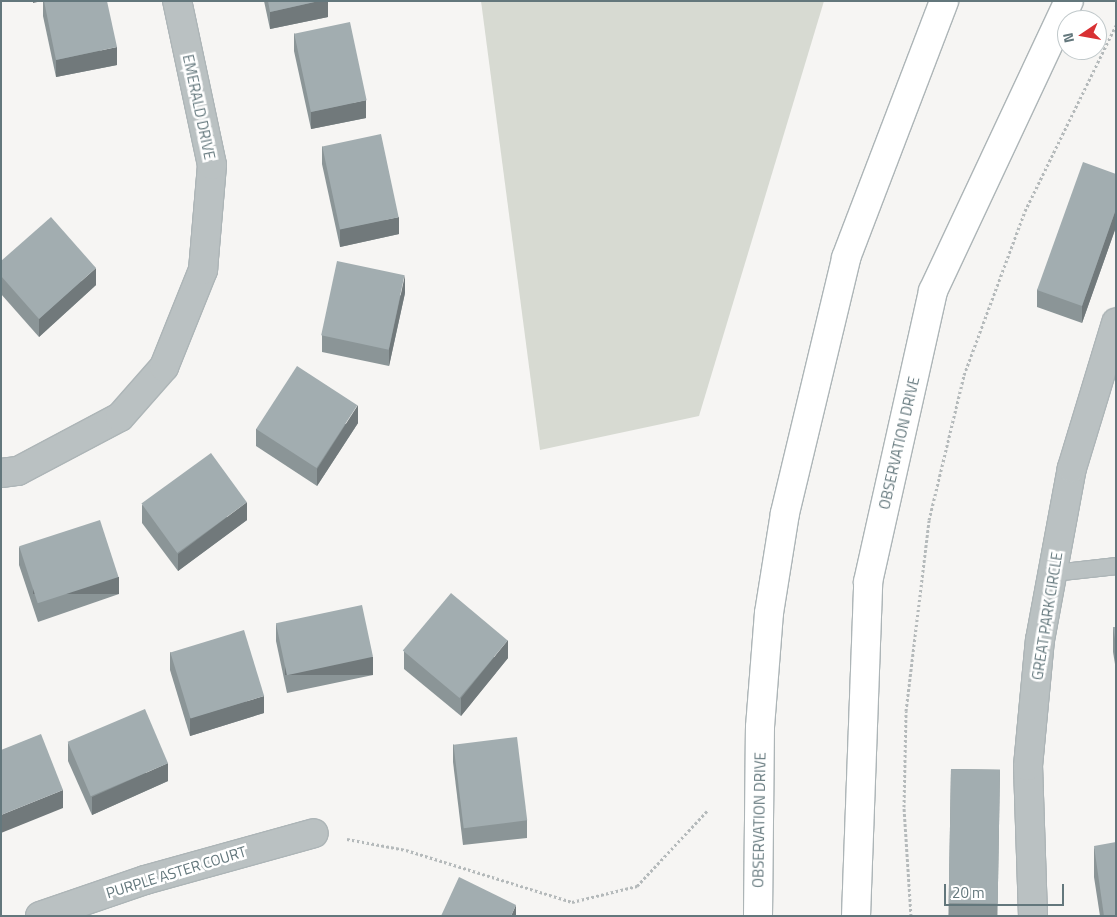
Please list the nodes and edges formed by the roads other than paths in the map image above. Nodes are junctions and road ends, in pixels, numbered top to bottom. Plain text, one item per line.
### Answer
1 (177, 1) edge
2 (944, 1) edge
3 (1069, 1) edge
4 (1114, 334) edge
5 (1, 473) edge
6 (1116, 566) edge
7 (1054, 573) junction
8 (314, 833) road end
9 (40, 916) edge
10 (758, 916) edge
11 (856, 916) edge
12 (1033, 916) edge

1 - 5 street, EMERALD DRIVE
2 - 10 street, OBSERVATION DRIVE
3 - 11 street, OBSERVATION DRIVE
4 - 7 street, GREAT PARK CIRCLE
6 - 7 lane
7 - 12 street, GREAT PARK CIRCLE
8 - 9 street, PURPLE ASTER COURT

